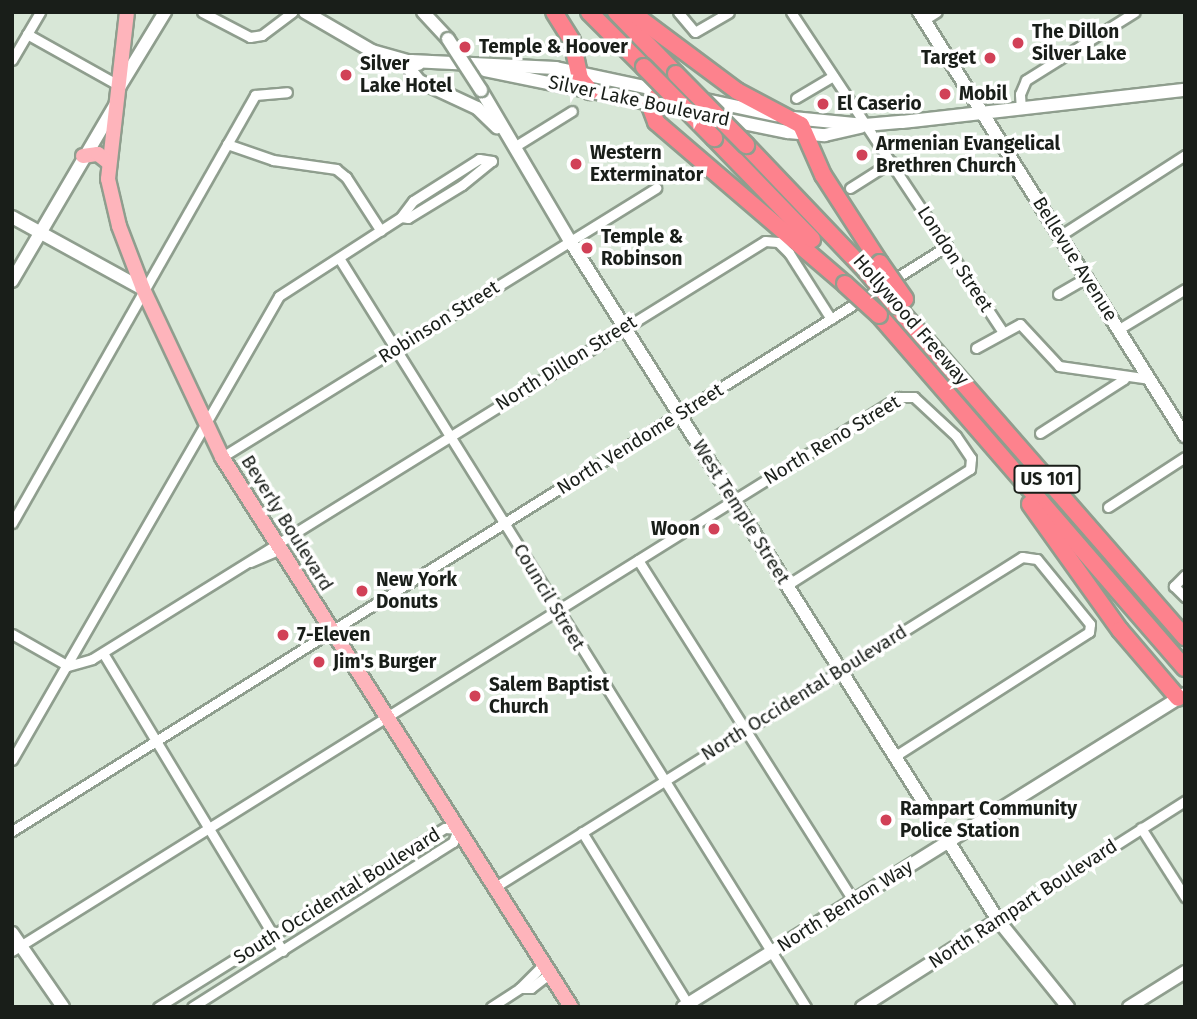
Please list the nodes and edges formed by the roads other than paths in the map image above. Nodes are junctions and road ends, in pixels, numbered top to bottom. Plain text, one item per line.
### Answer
1 (40, 12) edge
2 (127, 12) edge
3 (165, 12) edge
4 (201, 12) edge
5 (292, 12) edge
6 (305, 12) edge
7 (554, 12) edge
8 (589, 12) edge
9 (615, 12) edge
10 (631, 12) edge
11 (678, 12) edge
12 (729, 12) edge
13 (791, 12) edge
14 (937, 12) edge
15 (1135, 12) edge
16 (431, 15) edge
17 (922, 16) edge
18 (27, 34) junction
19 (12, 60) edge
20 (411, 61) junction
21 (579, 72) junction
22 (833, 76) junction
23 (120, 86) junction
24 (590, 90) junction
25 (662, 90) junction
26 (1185, 90) edge
27 (287, 92) dead end
28 (796, 99) dead end
29 (650, 103) junction
30 (116, 104) junction
31 (1021, 109) junction
32 (572, 111) dead end
33 (983, 113) junction
34 (793, 118) junction
35 (865, 125) junction
36 (506, 133) junction
37 (808, 134) junction
38 (227, 144) junction
39 (514, 147) junction
40 (1185, 155) edge
41 (83, 156) junction
42 (108, 162) junction
43 (891, 162) junction
44 (656, 187) dead end
45 (850, 188) dead end
46 (12, 217) edge
47 (401, 217) junction
48 (381, 231) junction
49 (40, 233) junction
50 (1061, 235) junction
51 (570, 240) junction
52 (947, 246) junction
53 (339, 258) junction
54 (873, 267) junction
55 (1087, 277) junction
56 (12, 281) edge
57 (848, 283) junction
58 (143, 289) junction
59 (1185, 289) edge
60 (1058, 294) dead end
61 (831, 319) junction
62 (624, 326) junction
63 (1119, 329) junction
64 (1002, 331) junction
65 (976, 348) dead end
66 (395, 350) junction
67 (1124, 379) junction
68 (1150, 379) junction
69 (679, 414) junction
70 (204, 425) junction
71 (1183, 431) edge
72 (1040, 433) dead end
73 (450, 436) junction
74 (988, 441) junction
75 (222, 457) junction
76 (1185, 457) edge
77 (733, 500) junction
78 (1108, 506) dead end
79 (12, 523) edge
80 (505, 523) junction
81 (278, 546) junction
82 (638, 560) junction
83 (1185, 575) edge
84 (787, 585) junction
85 (1185, 597) edge
86 (558, 610) junction
87 (332, 630) junction
88 (12, 634) edge
89 (1185, 637) edge
90 (103, 653) junction
91 (68, 666) junction
92 (1185, 668) edge
93 (841, 670) junction
94 (1182, 699) edge
95 (388, 717) junction
96 (746, 729) junction
97 (158, 740) junction
98 (895, 757) junction
99 (12, 760) edge
100 (663, 781) junction
101 (1185, 801) edge
102 (209, 827) junction
103 (1142, 828) junction
104 (458, 829) junction
105 (12, 831) edge
106 (582, 832) junction
107 (948, 841) junction
108 (495, 887) junction
109 (1185, 897) edge
110 (853, 900) junction
111 (998, 920) junction
112 (12, 933) edge
113 (274, 935) junction
114 (17, 948) edge
115 (283, 951) junction
116 (770, 953) junction
117 (547, 969) junction
118 (1185, 972) edge
119 (686, 1005) edge
120 (1065, 1006) edge
121 (63, 1007) edge
122 (158, 1007) edge
123 (192, 1007) edge
124 (491, 1007) edge
125 (571, 1007) edge
126 (806, 1007) edge
127 (862, 1007) edge
128 (1129, 1007) edge

1 - 18 street
2 - 23 main road, Beverly Boulevard
3 - 23 main road
4 - 5 street
6 - 20 main road, Silver Lake Boulevard
7 - 21 highway
8 - 57 highway, Hollywood Freeway / US 101, bridge
9 - 54 highway, Hollywood Freeway / US 101, bridge
10 - 34 highway
11 - 12 street
13 - 22 street, London Street
14 - 17 street
15 - 31 street
16 - 36 main road, West Temple Street, bridge
17 - 33 main road, Bellevue Avenue
18 - 19 street
18 - 23 street
20 - 21 main road, Silver Lake Boulevard
20 - 24 main road, Silver Lake Boulevard
20 - 36 main road
21 - 24 highway
21 - 25 main road, Silver Lake Boulevard
22 - 28 street
22 - 35 street, London Street
23 - 30 main road, Beverly Boulevard
24 - 29 main road, Silver Lake Boulevard
25 - 29 highway
25 - 34 main road, Silver Lake Boulevard
26 - 31 main road, Silver Lake Boulevard
27 - 38 street
29 - 37 main road, Silver Lake Boulevard
29 - 57 highway
30 - 41 main road
30 - 42 main road, Beverly Boulevard
31 - 33 main road, Silver Lake Boulevard
32 - 39 street
33 - 35 main road, Silver Lake Boulevard
33 - 50 main road, Bellevue Avenue
34 - 35 main road, Silver Lake Boulevard
34 - 37 highway
35 - 37 main road, Silver Lake Boulevard
35 - 43 street, London Street
36 - 39 main road, West Temple Street
37 - 54 highway
38 - 48 street
38 - 58 street
39 - 51 main road, West Temple Street
40 - 50 street
41 - 42 main road
41 - 49 main road
42 - 58 main road, Beverly Boulevard
43 - 45 street
43 - 52 street, London Street
44 - 51 street, Robinson Street
46 - 49 main road
47 - 47 street
47 - 48 street
48 - 53 street
49 - 56 main road
49 - 58 main road
50 - 55 main road, Bellevue Avenue
51 - 62 main road, West Temple Street
51 - 66 street, Robinson Street
52 - 61 street, North Vendome Street
52 - 64 street, London Street
53 - 66 street, Council Street
53 - 70 street
54 - 89 highway, Hollywood Freeway / US 101, bridge
55 - 60 street
55 - 63 main road, Bellevue Avenue
57 - 74 highway, Hollywood Freeway / US 101, bridge
58 - 70 main road, Beverly Boulevard
58 - 79 street
59 - 63 street
61 - 62 street, North Dillon Street
61 - 69 street, North Vendome Street
62 - 69 main road, West Temple Street
62 - 73 street, North Dillon Street
63 - 68 main road, Bellevue Avenue
64 - 65 street
64 - 67 street
66 - 73 street, Council Street
66 - 75 street, Robinson Street
67 - 68 street
67 - 72 street
68 - 71 main road, Bellevue Avenue
69 - 77 main road, West Temple Street
69 - 80 street, North Vendome Street
70 - 75 main road, Beverly Boulevard
70 - 91 street
73 - 80 street, Council Street
73 - 81 street, North Dillon Street
74 - 92 highway, Hollywood Freeway / US 101
74 - 94 highway
75 - 81 main road, Beverly Boulevard
76 - 78 street
77 - 82 street, North Reno Street
77 - 84 main road, West Temple Street
77 - 84 street, North Reno Street
80 - 86 street, Council Street
80 - 87 street, North Vendome Street
81 - 87 main road, Beverly Boulevard
81 - 90 street, North Dillon Street
82 - 86 street, North Reno Street
82 - 96 street
83 - 85 street
84 - 93 main road, West Temple Street
86 - 95 street, North Reno Street
86 - 100 street, Council Street
87 - 95 main road, Beverly Boulevard
87 - 97 street, North Vendome Street
88 - 91 street
90 - 91 street, North Dillon Street
90 - 97 street
91 - 99 street
93 - 96 street, North Occidental Boulevard
93 - 98 main road, West Temple Street
93 - 98 street, North Occidental Boulevard
94 - 107 main road, North Benton Way
95 - 102 street, North Reno Street
95 - 104 main road, Beverly Boulevard
96 - 100 street, North Occidental Boulevard
96 - 110 street
97 - 102 street
97 - 105 street, North Vendome Street
98 - 107 main road, West Temple Street
100 - 106 street, North Occidental Boulevard
100 - 116 street, Council Street
101 - 103 street, North Rampart Boulevard
102 - 113 street
102 - 114 street, North Reno Street
103 - 109 street
103 - 111 street, North Rampart Boulevard
104 - 108 main road, Beverly Boulevard
104 - 113 street, South Occidental Boulevard
104 - 115 street, South Occidental Boulevard
106 - 108 street, North Occidental Boulevard
106 - 119 street
107 - 110 main road, North Benton Way
107 - 111 main road, West Temple Street
108 - 117 main road, Beverly Boulevard
110 - 116 main road, North Benton Way
111 - 120 main road, West Temple Street
111 - 127 main road, North Rampart Boulevard
112 - 114 main road
113 - 115 street
113 - 122 street, South Occidental Boulevard
114 - 121 main road
115 - 123 street, South Occidental Boulevard
116 - 119 main road, North Benton Way
116 - 126 street, Council Street
117 - 124 street
117 - 125 main road, Beverly Boulevard
118 - 128 main road

